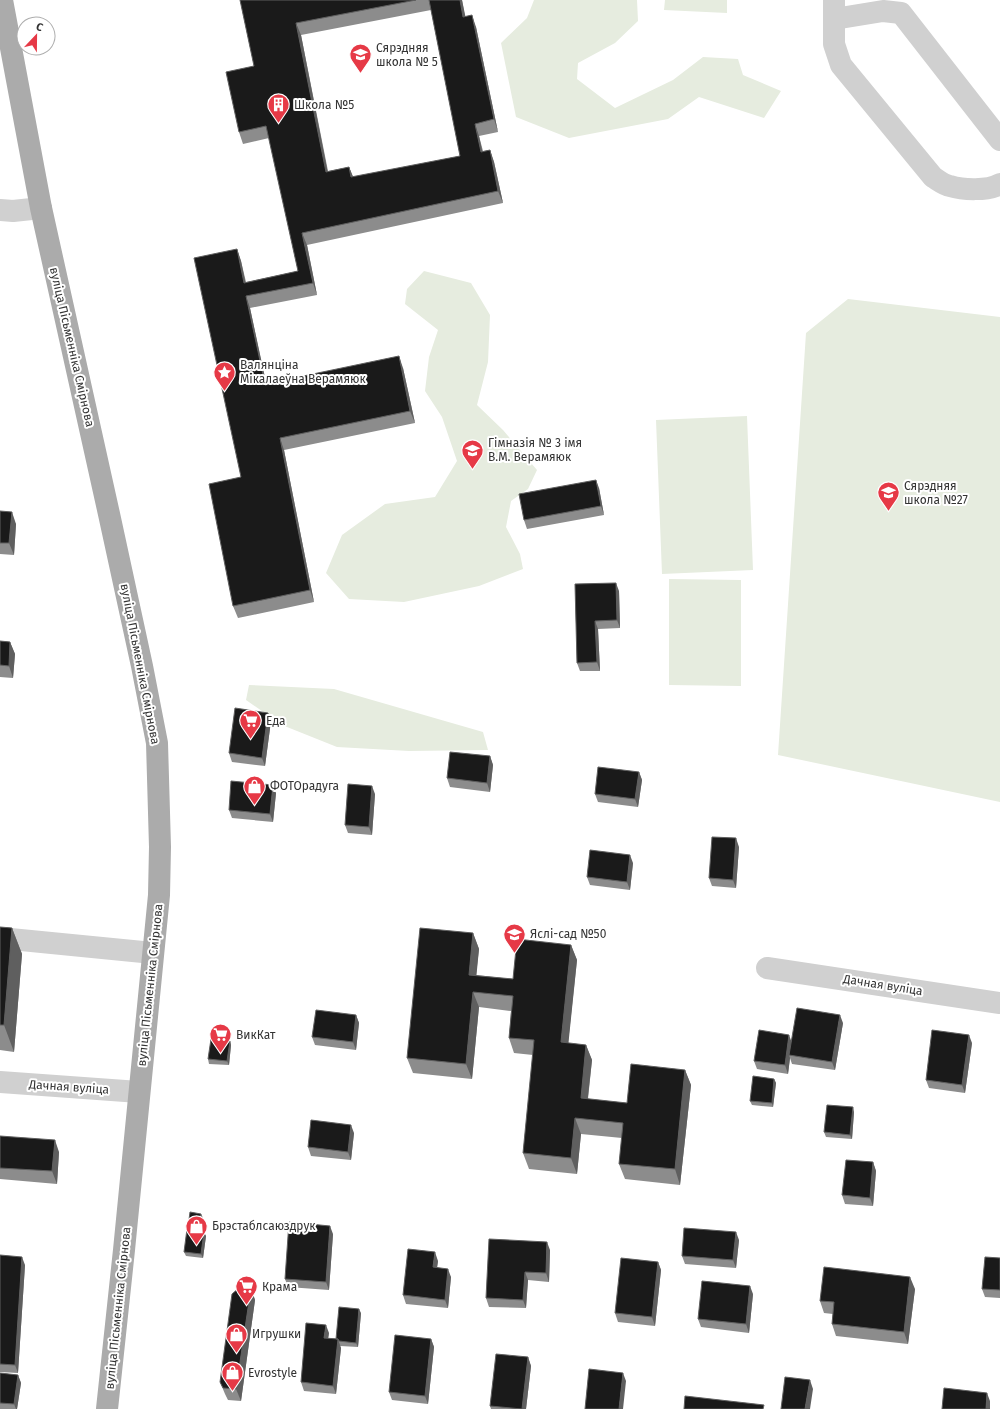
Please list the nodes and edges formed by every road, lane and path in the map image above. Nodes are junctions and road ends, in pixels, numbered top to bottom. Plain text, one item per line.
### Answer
1 (2, 0) edge
2 (834, 10) edge
3 (1000, 140) edge
4 (1000, 184) edge
5 (41, 208) junction
6 (0, 210) edge
7 (0, 938) edge
8 (153, 953) junction
9 (767, 968) dead end
10 (1000, 1003) edge
11 (0, 1082) edge
12 (139, 1092) junction
13 (106, 1409) edge

1 - 5 main road, вуліца Пісьменніка Смірнова
2 - 3 street
2 - 4 street
5 - 6 street
5 - 8 main road, вуліца Пісьменніка Смірнова
7 - 8 street
8 - 12 main road, вуліца Пісьменніка Смірнова
9 - 10 street, Дачная вуліца
11 - 12 street, Дачная вуліца
12 - 13 main road, вуліца Пісьменніка Смірнова

